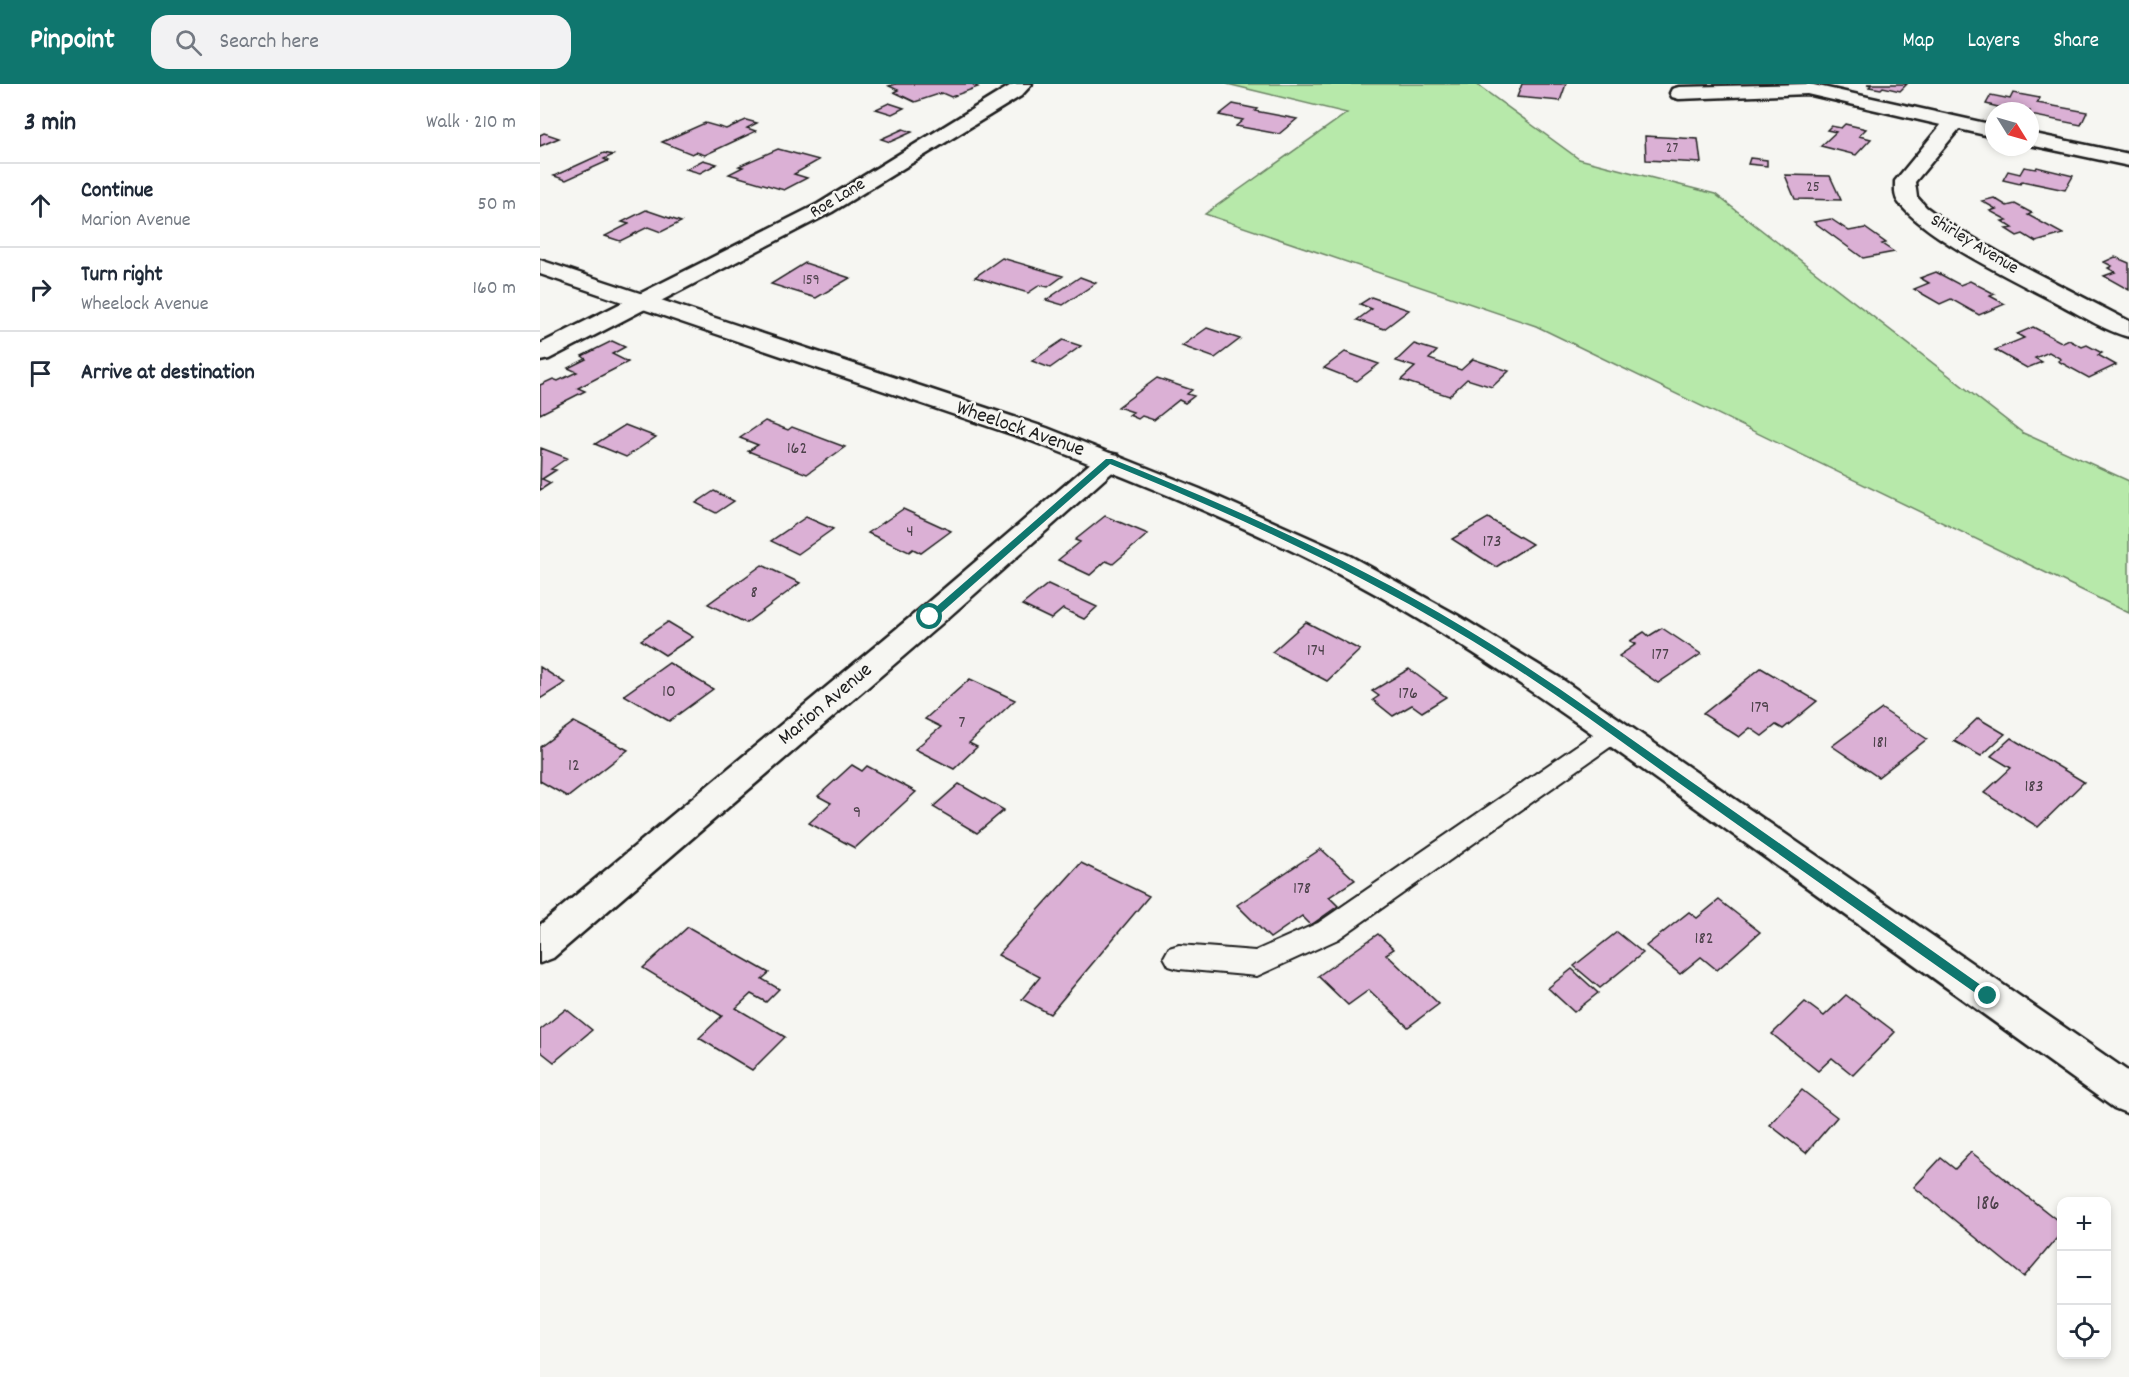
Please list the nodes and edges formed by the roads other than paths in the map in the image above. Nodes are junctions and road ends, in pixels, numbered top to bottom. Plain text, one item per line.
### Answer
1 (1023, 84) edge
2 (1679, 93) dead end
3 (1954, 122) junction
4 (1985, 129) edge
5 (2039, 141) edge
6 (2129, 160) edge
7 (540, 267) edge
8 (647, 301) junction
9 (2129, 330) edge
10 (540, 354) edge
11 (1109, 461) junction
12 (1614, 732) junction
13 (540, 947) edge
14 (1179, 957) dead end
15 (2129, 1095) edge

1 - 8 street, Roe Lane
2 - 3 street
3 - 4 street
3 - 9 street, Shirley Avenue
5 - 6 street
7 - 8 street, Wheelock Avenue
8 - 10 street, Roe Lane
8 - 11 street, Wheelock Avenue
11 - 12 street, Wheelock Avenue
11 - 13 street, Marion Avenue
12 - 14 lane
12 - 15 street, Wheelock Avenue

